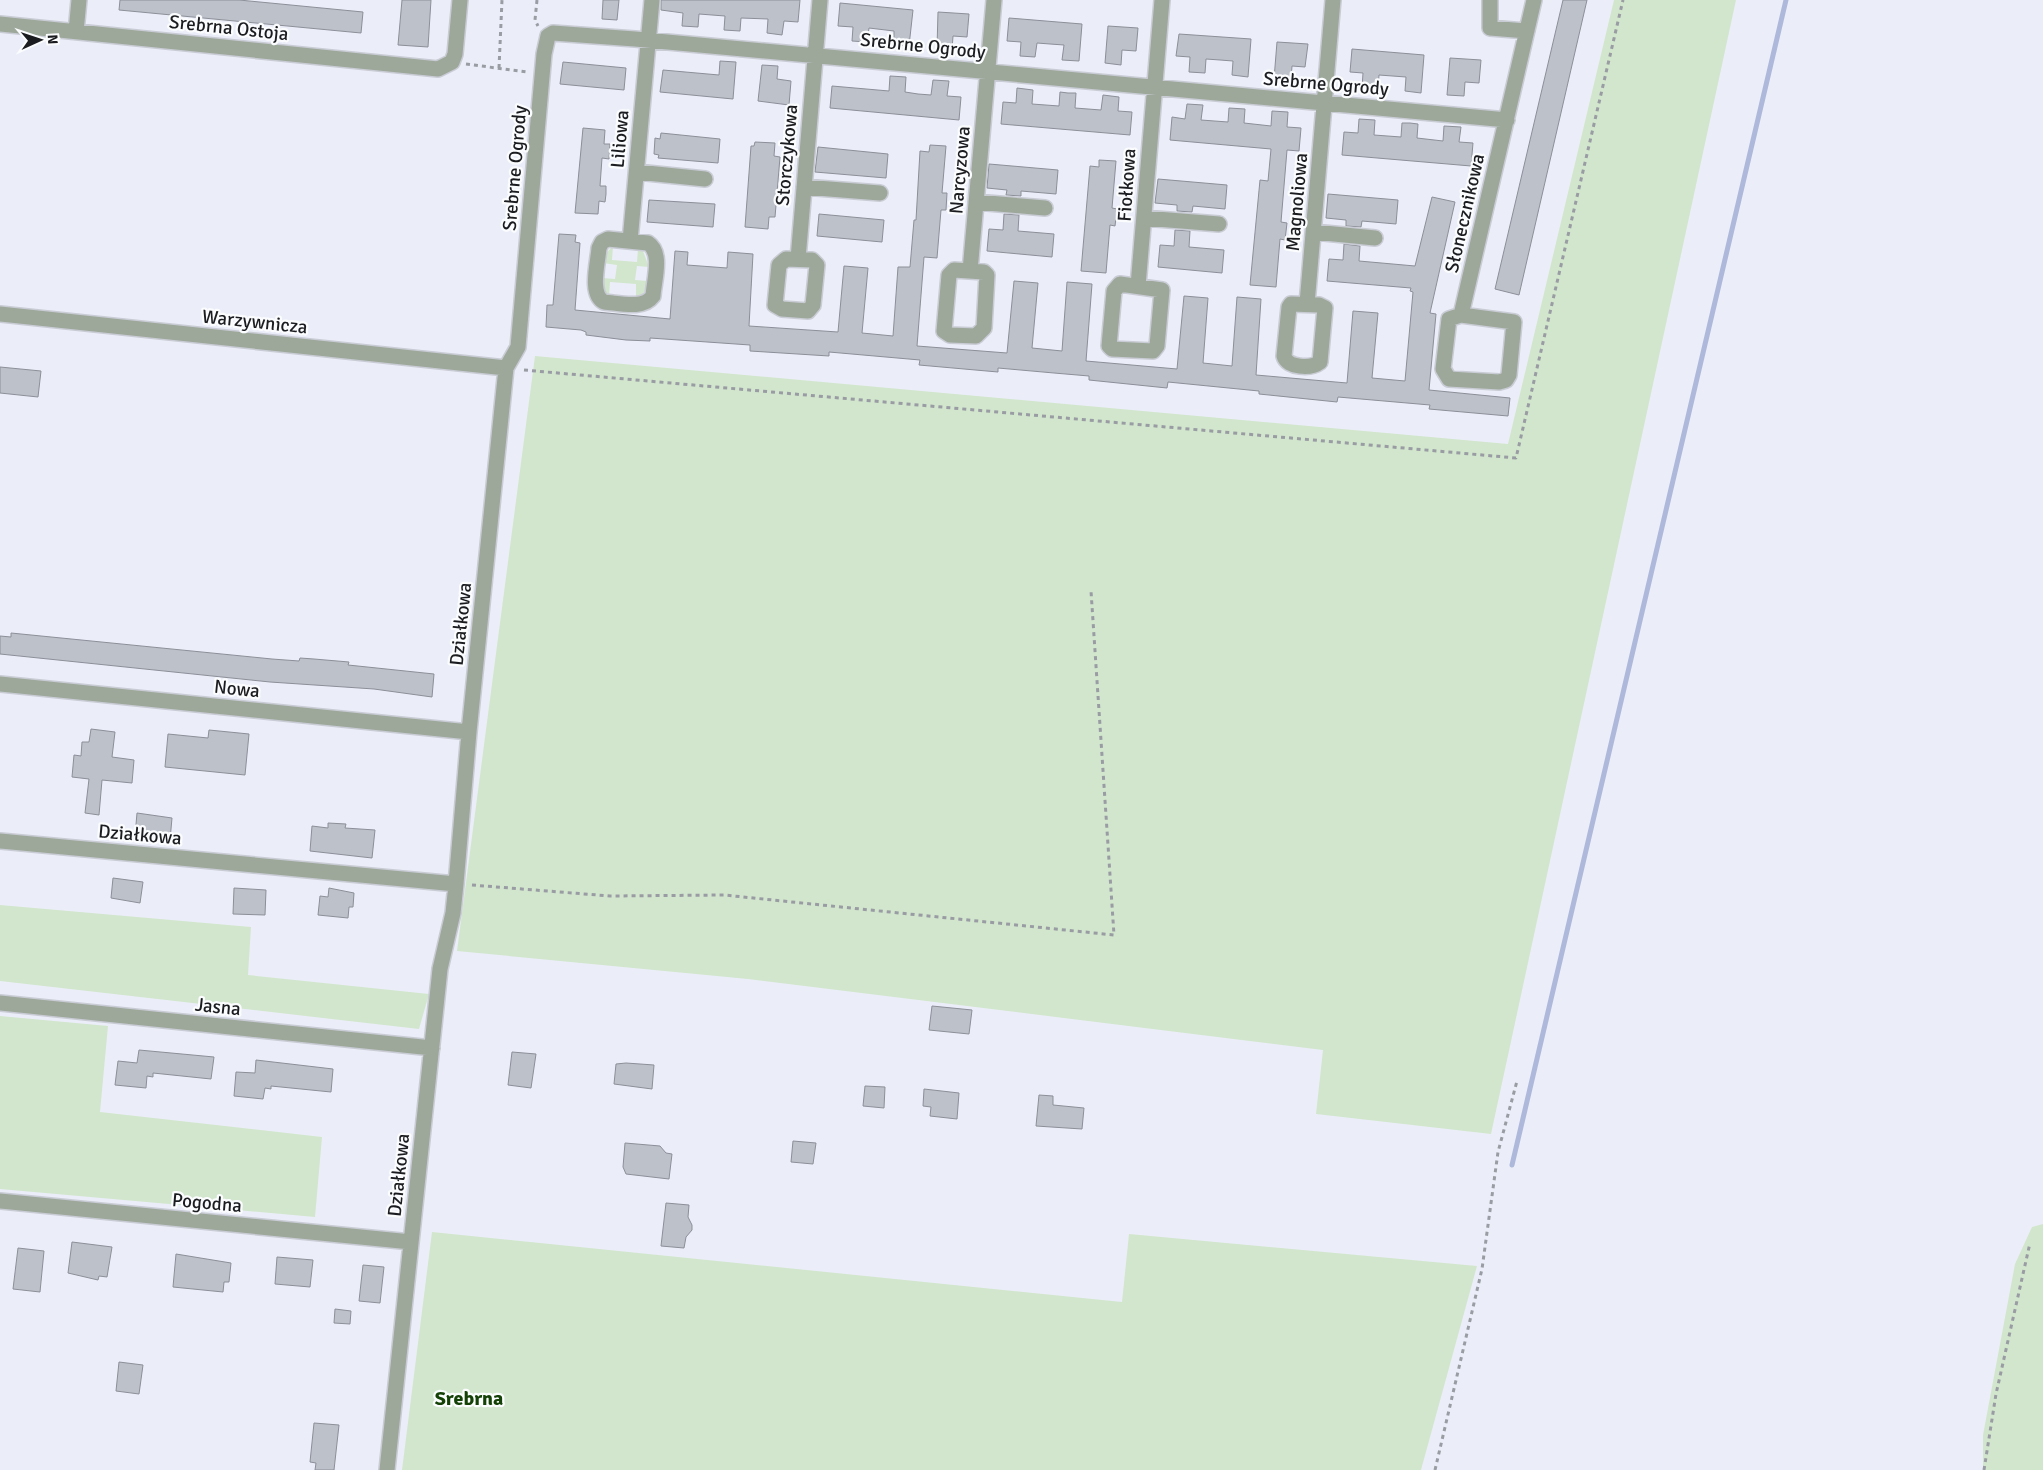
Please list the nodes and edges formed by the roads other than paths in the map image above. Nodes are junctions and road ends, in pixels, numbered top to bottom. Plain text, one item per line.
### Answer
1 (79, 0) edge
2 (460, 0) edge
3 (652, 0) edge
4 (820, 0) edge
5 (994, 0) edge
6 (1162, 0) edge
7 (1333, 0) edge
8 (1490, 0) edge
9 (1534, 0) edge
10 (0, 24) edge
11 (1527, 31) junction
12 (76, 32) junction
13 (648, 40) junction
14 (815, 55) junction
15 (988, 72) junction
16 (1153, 87) junction
17 (1325, 104) junction
18 (1507, 120) junction
19 (636, 172) junction
20 (705, 179) dead end
21 (804, 187) junction
22 (880, 194) dead end
23 (976, 202) junction
24 (1044, 208) dead end
25 (1144, 218) junction
26 (1219, 224) dead end
27 (1314, 232) junction
28 (1375, 238) dead end
29 (630, 241) junction
30 (798, 259) dead end
31 (970, 271) junction
32 (1138, 286) junction
33 (1307, 304) dead end
34 (0, 314) edge
35 (1461, 315) junction
36 (506, 368) junction
37 (0, 684) edge
38 (469, 732) junction
39 (0, 841) edge
40 (456, 884) junction
41 (0, 1003) edge
42 (432, 1048) junction
43 (0, 1201) edge
44 (411, 1242) junction
45 (387, 1470) edge

1 - 12 street
2 - 12 street, Srebrna Ostoja
3 - 13 street, Liliowa
4 - 14 street, Storczykowa
5 - 15 street, Narcyzowa
6 - 16 street, Fiołkowa
7 - 17 street, Magnoliowa
8 - 11 street
9 - 11 street
10 - 12 street, Srebrna Ostoja
11 - 18 street
13 - 14 street, Srebrne Ogrody
13 - 19 street, Liliowa
13 - 36 street, Srebrne Ogrody
14 - 15 street, Srebrne Ogrody
14 - 21 street, Storczykowa
15 - 16 street, Srebrne Ogrody
15 - 23 street, Narcyzowa
16 - 17 street, Srebrne Ogrody
16 - 25 street, Fiołkowa
17 - 18 street, Srebrne Ogrody
17 - 27 street, Magnoliowa
18 - 35 street, Słonecznikowa
19 - 20 street
19 - 29 street, Liliowa
21 - 22 street
21 - 30 street, Storczykowa
23 - 24 street
23 - 31 street, Narcyzowa
25 - 26 street
25 - 32 street, Fiołkowa
27 - 28 street
27 - 33 street, Magnoliowa
29 - 29 street
31 - 31 street
32 - 32 street
34 - 36 street, Warzywnicza
35 - 35 street
36 - 38 street, Działkowa
37 - 38 street, Nowa
38 - 40 street, Działkowa
39 - 40 street, Działkowa
40 - 42 street, Działkowa
41 - 42 street, Jasna
42 - 44 street, Działkowa
43 - 44 street, Pogodna
44 - 45 street, Działkowa

